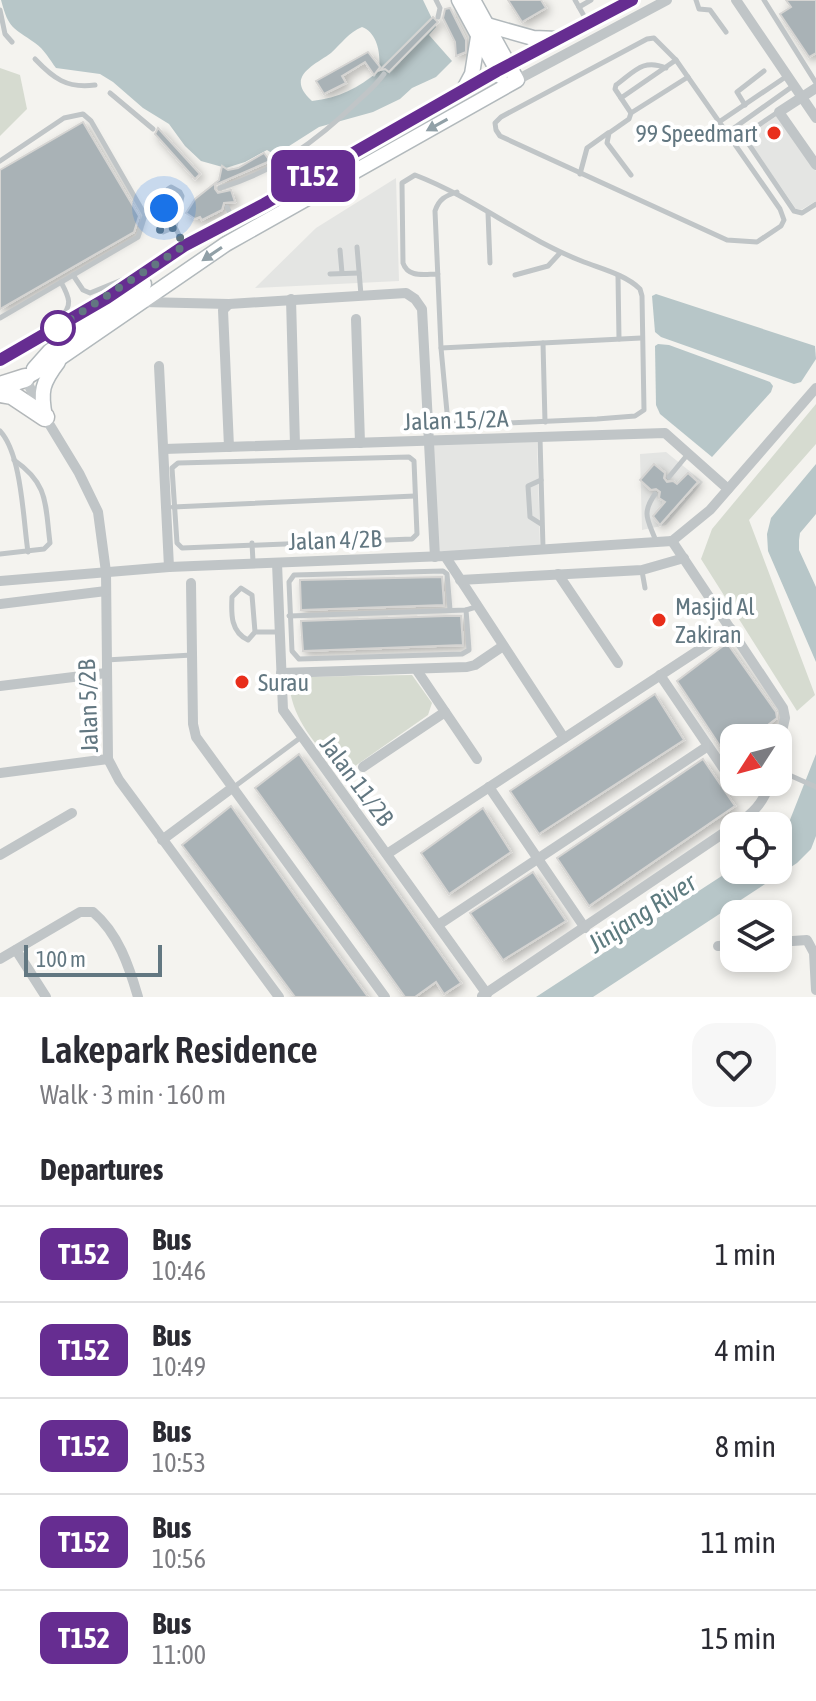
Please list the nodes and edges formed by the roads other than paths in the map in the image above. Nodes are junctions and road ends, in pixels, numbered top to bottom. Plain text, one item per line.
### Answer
1 (436, 0) edge
2 (459, 0) edge
3 (473, 0) edge
4 (575, 0) edge
5 (591, 0) edge
6 (632, 0) edge
7 (667, 0) edge
8 (696, 0) edge
9 (736, 0) edge
10 (764, 0) edge
11 (579, 7) junction
12 (0, 10) edge
13 (438, 17) dead end
14 (588, 24) junction
15 (483, 31) junction
16 (726, 32) dead end
17 (558, 39) junction
18 (12, 42) dead end
19 (35, 59) dead end
20 (676, 60) junction
21 (503, 68) junction
22 (666, 68) junction
23 (764, 71) dead end
24 (384, 74) dead end
25 (688, 77) junction
26 (791, 81) junction
27 (511, 84) junction
28 (95, 85) dead end
29 (816, 86) edge
30 (464, 90) junction
31 (110, 93) dead end
32 (802, 97) junction
33 (621, 98) junction
34 (745, 105) junction
35 (779, 112) junction
36 (631, 113) junction
37 (816, 118) edge
38 (719, 122) junction
39 (153, 129) dead end
40 (609, 133) junction
41 (727, 133) junction
42 (0, 161) edge
43 (816, 165) edge
44 (580, 174) junction
45 (631, 175) dead end
46 (220, 188) dead end
47 (457, 192) junction
48 (816, 204) edge
49 (488, 212) junction
50 (175, 227) junction
51 (184, 246) junction
52 (357, 247) dead end
53 (340, 250) dead end
54 (560, 253) junction
55 (160, 263) junction
56 (490, 263) dead end
57 (342, 273) junction
58 (359, 273) junction
59 (330, 274) dead end
60 (438, 274) junction
61 (73, 275) junction
62 (515, 275) dead end
63 (618, 276) junction
64 (138, 278) junction
65 (61, 282) junction
66 (361, 296) junction
67 (291, 299) junction
68 (142, 302) junction
69 (229, 304) junction
70 (0, 318) edge
71 (356, 319) dead end
72 (641, 338) junction
73 (619, 339) junction
74 (34, 342) junction
75 (543, 343) junction
76 (441, 348) junction
77 (60, 358) junction
78 (0, 360) edge
79 (159, 366) dead end
80 (25, 378) junction
81 (0, 386) edge
82 (816, 388) edge
83 (0, 393) edge
84 (45, 417) junction
85 (597, 419) junction
86 (545, 422) junction
87 (489, 424) junction
88 (0, 431) edge
89 (597, 435) junction
90 (540, 437) junction
91 (490, 439) junction
92 (429, 441) junction
93 (360, 443) junction
94 (295, 445) junction
95 (229, 447) junction
96 (164, 449) junction
97 (688, 454) junction
98 (14, 460) junction
99 (669, 477) dead end
100 (541, 480) junction
101 (728, 489) junction
102 (655, 494) dead end
103 (415, 496) junction
104 (170, 508) junction
105 (542, 525) junction
106 (672, 541) junction
107 (657, 542) junction
108 (252, 543) junction
109 (543, 550) junction
110 (28, 552) junction
111 (0, 554) edge
112 (440, 557) junction
113 (684, 558) junction
114 (277, 563) junction
115 (253, 564) junction
116 (169, 567) junction
117 (642, 570) junction
118 (106, 572) junction
119 (558, 574) junction
120 (460, 580) junction
121 (0, 581) edge
122 (191, 583) dead end
123 (645, 588) dead end
124 (106, 591) junction
125 (0, 604) edge
126 (472, 608) junction
127 (450, 610) junction
128 (289, 616) junction
129 (731, 629) junction
130 (255, 632) junction
131 (279, 632) junction
132 (503, 646) junction
133 (193, 655) junction
134 (106, 660) junction
135 (618, 663) dead end
136 (416, 669) junction
137 (106, 673) junction
138 (281, 673) junction
139 (660, 675) junction
140 (0, 686) edge
141 (445, 712) junction
142 (784, 724) edge
143 (300, 738) junction
144 (564, 738) junction
145 (708, 746) junction
146 (108, 759) junction
147 (477, 759) dead end
148 (720, 764) edge
149 (363, 767) dead end
150 (0, 773) edge
151 (792, 776) edge
152 (489, 787) junction
153 (816, 787) edge
154 (232, 788) junction
155 (766, 796) edge
156 (754, 812) edge
157 (72, 813) dead end
158 (720, 836) edge
159 (162, 840) junction
160 (387, 854) junction
161 (0, 855) edge
162 (538, 859) junction
163 (438, 925) junction
164 (585, 928) junction
165 (792, 941) edge
166 (16, 950) junction
167 (0, 959) edge
168 (816, 990) edge
169 (484, 996) edge
170 (46, 997) edge
171 (138, 997) edge
172 (279, 997) edge
173 (385, 997) edge

1 - 13 lane
2 - 15 street
3 - 15 street
4 - 11 lane
5 - 11 lane
6 - 14 street
7 - 27 street
8 - 16 lane
9 - 26 street
10 - 29 lane
11 - 14 lane
12 - 18 lane
14 - 17 street
15 - 17 street
15 - 21 street
15 - 30 street
17 - 21 street
19 - 28 lane
20 - 22 lane
20 - 25 lane
20 - 44 lane
21 - 27 street
21 - 30 street
22 - 33 lane
22 - 33 lane
23 - 34 lane
24 - 46 lane
25 - 36 lane
25 - 38 lane
26 - 32 street
26 - 34 lane
26 - 41 lane
27 -> 68 street
29 - 32 street
30 - 51 street
31 - 39 lane
32 - 35 street
32 - 37 street
33 - 36 lane
34 - 38 lane
35 - 43 street
35 - 48 lane
36 - 40 lane
38 - 41 lane
40 - 44 lane
40 - 45 lane
41 - 44 lane
42 - 61 lane
47 - 49 lane
47 - 60 lane
47 - 60 lane
49 - 54 lane
49 - 56 lane
50 - 50 lane
50 - 51 lane
51 - 55 street
52 - 58 lane
53 - 57 lane
54 - 62 lane
54 - 63 lane
55 - 64 street
55 - 80 street
57 - 58 lane
57 - 59 lane
58 - 66 lane
60 - 76 lane
61 - 64 lane
61 - 65 lane
63 - 72 lane
63 - 73 lane
64 - 74 street
65 - 70 lane
65 - 74 lane
66 - 67 street
66 - 92 street
67 - 69 street
67 - 94 street
68 - 69 street
68 - 77 street
69 - 95 street
71 - 93 street
72 - 73 lane
72 - 85 lane
73 - 75 lane
74 - 78 street
75 - 76 lane
75 - 86 lane
76 - 87 lane
77 - 80 street
77 - 84 street
79 - 96 street
80 - 81 highway
80 - 84 street, Jalan 5/2B
82 - 101 street
83 - 84 highway
84 - 118 street, Jalan 5/2B
85 - 86 lane
85 - 89 lane
86 - 87 lane
87 - 91 lane
88 - 98 lane
89 - 90 street, Jalan 15/2A
89 - 97 street, Jalan 15/2A
90 - 91 street, Jalan 15/2A
90 - 100 lane
91 - 92 street, Jalan 15/2A
92 - 93 street, Jalan 15/2A
92 - 112 street
93 - 94 street, Jalan 15/2A
94 - 95 street, Jalan 15/2A
95 - 96 street, Jalan 15/2A
96 - 104 street
97 - 99 lane
97 - 101 street, Jalan 15/2A
98 - 110 lane
98 - 110 lane
100 - 105 lane
100 - 105 lane
101 - 106 street
102 - 107 lane
103 - 104 lane
103 - 104 lane
103 - 108 lane
104 - 108 lane
104 - 116 street
105 - 109 lane
106 - 107 street, Jalan 4/2B
106 - 113 street
107 - 109 street, Jalan 4/2B
108 - 115 lane
109 - 112 street, Jalan 4/2B
110 - 111 lane
112 - 114 street, Jalan 4/2B
112 - 120 street
113 - 117 street
113 - 129 street
114 - 115 street, Jalan 4/2B
114 - 131 street, Jalan 11/2B
115 - 116 street, Jalan 4/2B
116 - 118 street, Jalan 4/2B
117 - 119 street
117 - 123 lane
118 - 121 street, Jalan 4/2B
118 - 124 street, Jalan 5/2B
119 - 120 street
119 - 135 street
120 - 126 street
122 - 133 street
124 - 125 street
124 - 134 street, Jalan 5/2B
126 - 127 lane
126 - 128 lane
126 - 132 street
127 - 128 lane
127 - 128 lane
129 - 139 street
129 - 142 street
130 - 130 lane
130 - 131 lane
131 - 138 street, Jalan 11/2B
132 - 136 street
132 - 144 street
133 - 134 lane
133 - 154 street
134 - 137 street, Jalan 5/2B
136 - 138 street
136 - 141 street
137 - 140 street
137 - 146 street, Jalan 5/2B
138 - 143 street, Jalan 11/2B
139 - 144 street
139 - 145 street
141 - 147 street
141 - 149 street
143 - 154 lane
143 - 160 street, Jalan 11/2B
144 - 152 street
145 - 148 street
145 - 162 street
146 - 150 street
146 - 159 street, Jalan 5/2B
151 - 153 lane
152 - 160 street
152 - 162 street
154 - 159 street
154 - 173 street
155 - 156 street
157 - 161 street
158 - 164 street
159 - 172 street, Jalan 5/2B
160 - 163 street, Jalan 11/2B
162 - 163 street
162 - 164 street
163 - 169 street, Jalan 11/2B
164 - 169 street
165 - 168 street
166 - 167 street
166 - 170 street
166 - 171 street

